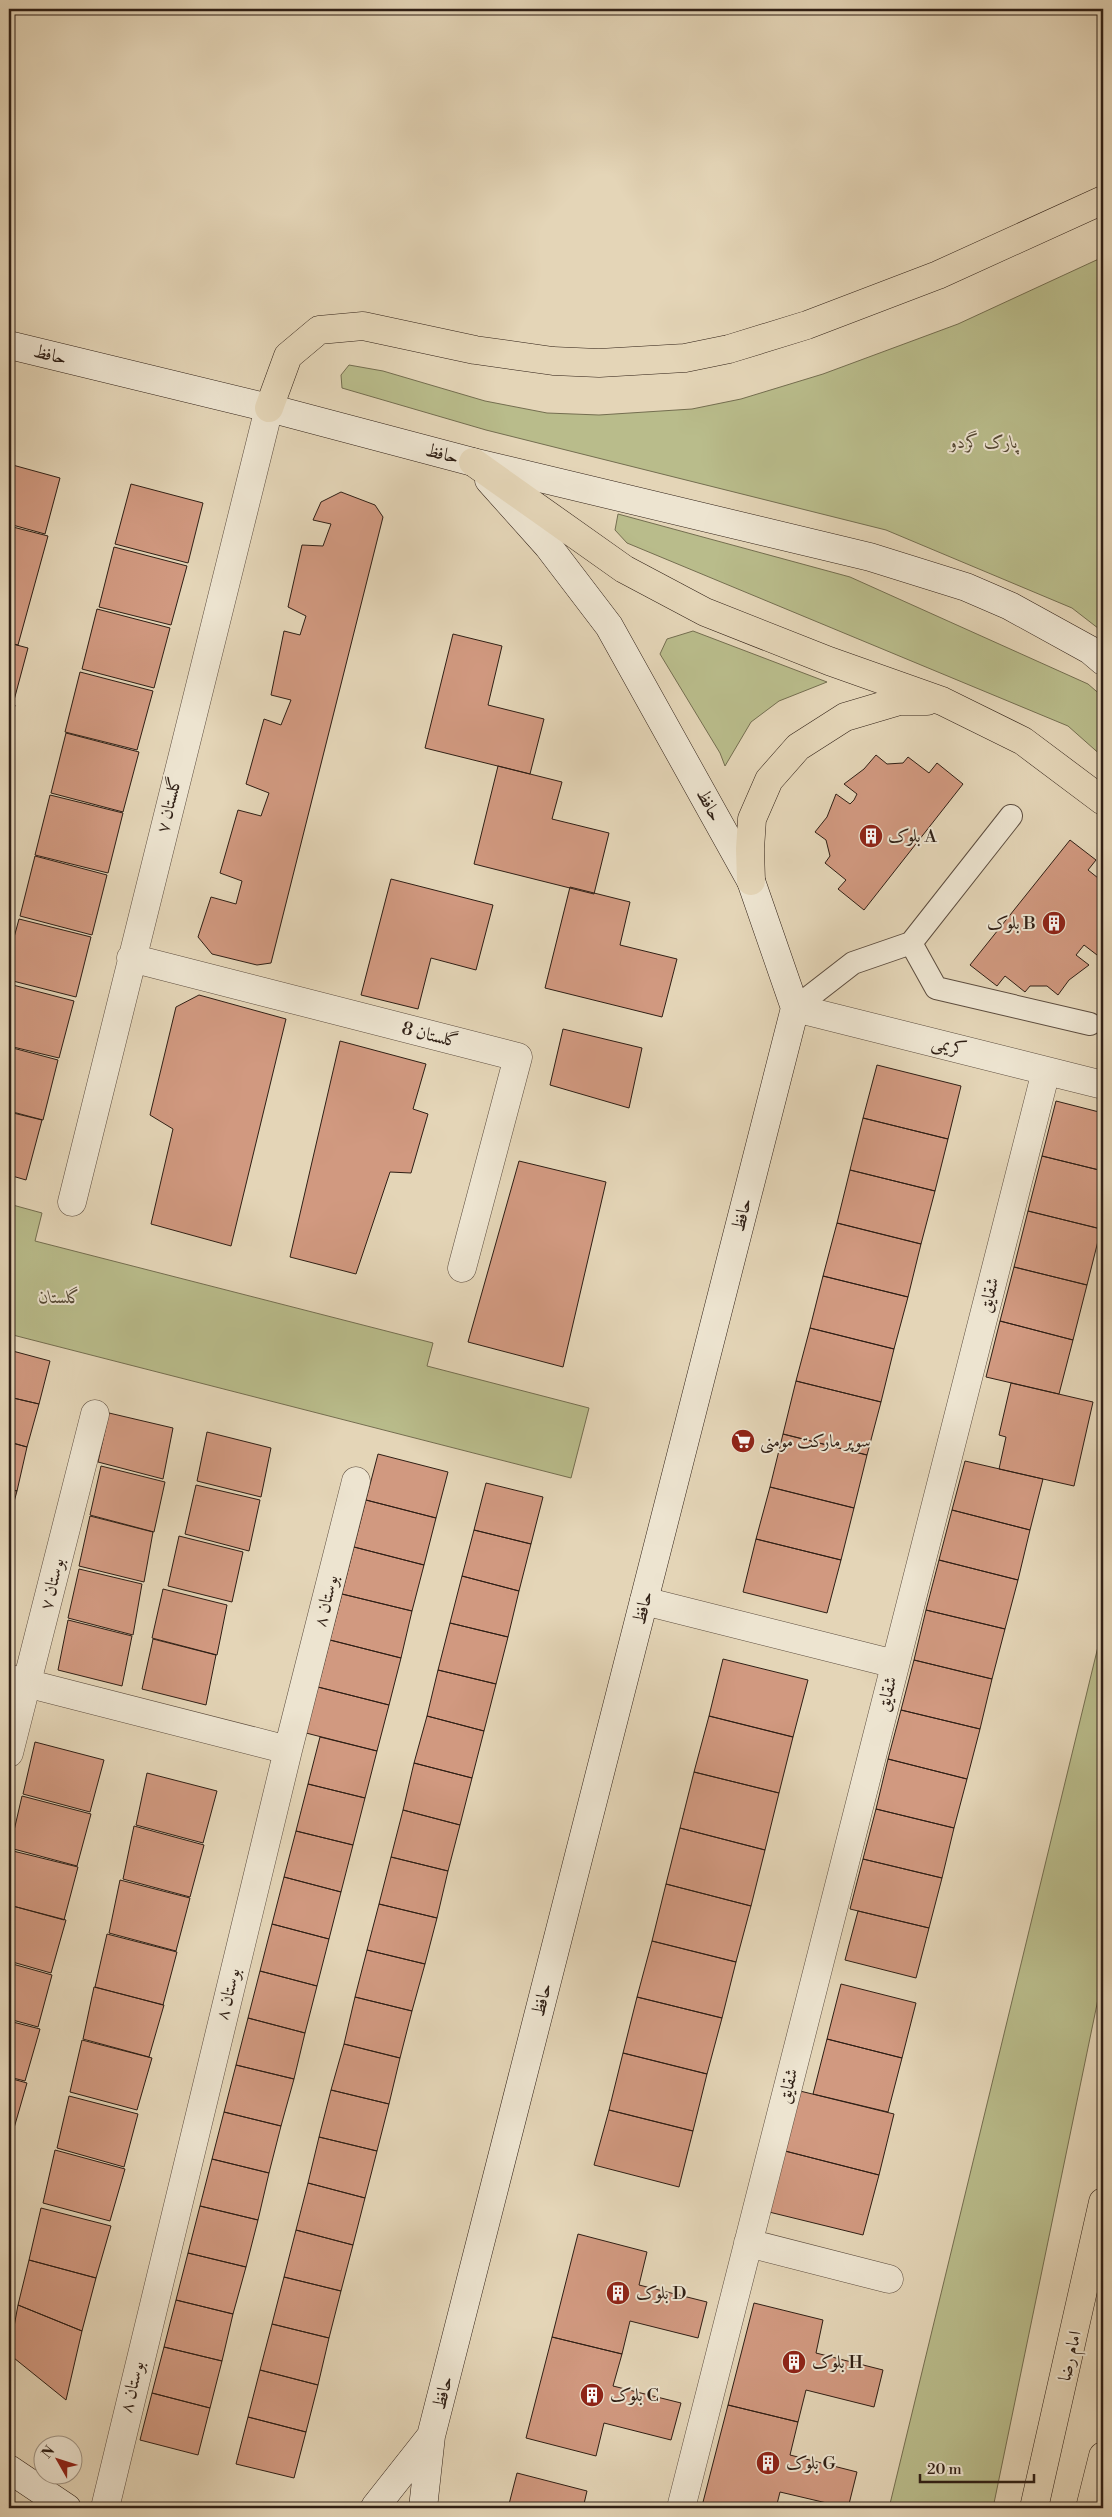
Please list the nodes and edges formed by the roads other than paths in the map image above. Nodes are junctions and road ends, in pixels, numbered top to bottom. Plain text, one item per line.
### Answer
1 (1103, 200) edge
2 (9, 345) edge
3 (269, 408) junction
4 (473, 462) junction
5 (1103, 661) edge
6 (942, 701) junction
7 (1103, 801) edge
8 (1011, 816) dead end
9 (751, 880) junction
10 (911, 944) junction
11 (132, 958) junction
12 (795, 1008) junction
13 (1090, 1024) dead end
14 (1046, 1071) junction
15 (1103, 1085) edge
16 (72, 1202) dead end
17 (462, 1268) dead end
18 (95, 1414) dead end
19 (356, 1481) dead end
20 (644, 1601) junction
21 (895, 1664) junction
22 (18, 1681) edge
23 (288, 1750) junction
24 (9, 1753) edge
25 (1103, 2202) edge
26 (748, 2243) junction
27 (889, 2279) dead end
28 (432, 2436) junction
29 (1103, 2456) edge
30 (9, 2469) edge
31 (67, 2508) edge
32 (104, 2508) edge
33 (383, 2508) edge
34 (423, 2508) edge
35 (681, 2508) edge
36 (1034, 2508) edge
37 (1090, 2508) edge

1 - 3 highway
2 - 3 street, حافظ
3 - 4 street, حافظ
3 - 11 street, گلستان ۷
4 - 5 street
4 - 6 highway
4 - 9 street, حافظ
6 - 7 highway
6 - 9 highway
8 - 10 lane
9 - 12 street, حافظ
10 - 12 lane
10 - 13 lane
11 - 16 street, گلستان ۷
11 - 17 street, گلستان 8
12 - 14 street, کریمی
12 - 20 street, حافظ
14 - 15 street, کریمی
14 - 21 street, شقایق
18 - 22 street, بوستان ۷
19 - 23 street, بوستان ۸
20 - 21 street, شقایق
20 - 28 street, حافظ
21 - 26 street, شقایق
22 - 23 street
22 - 24 street, بوستان ۷
23 - 32 street, بوستان ۸
25 - 36 highway, امام رضا
26 - 27 street
26 - 35 street, شقایق
28 - 33 street
28 - 34 street, حافظ
29 - 37 highway
30 - 31 street

